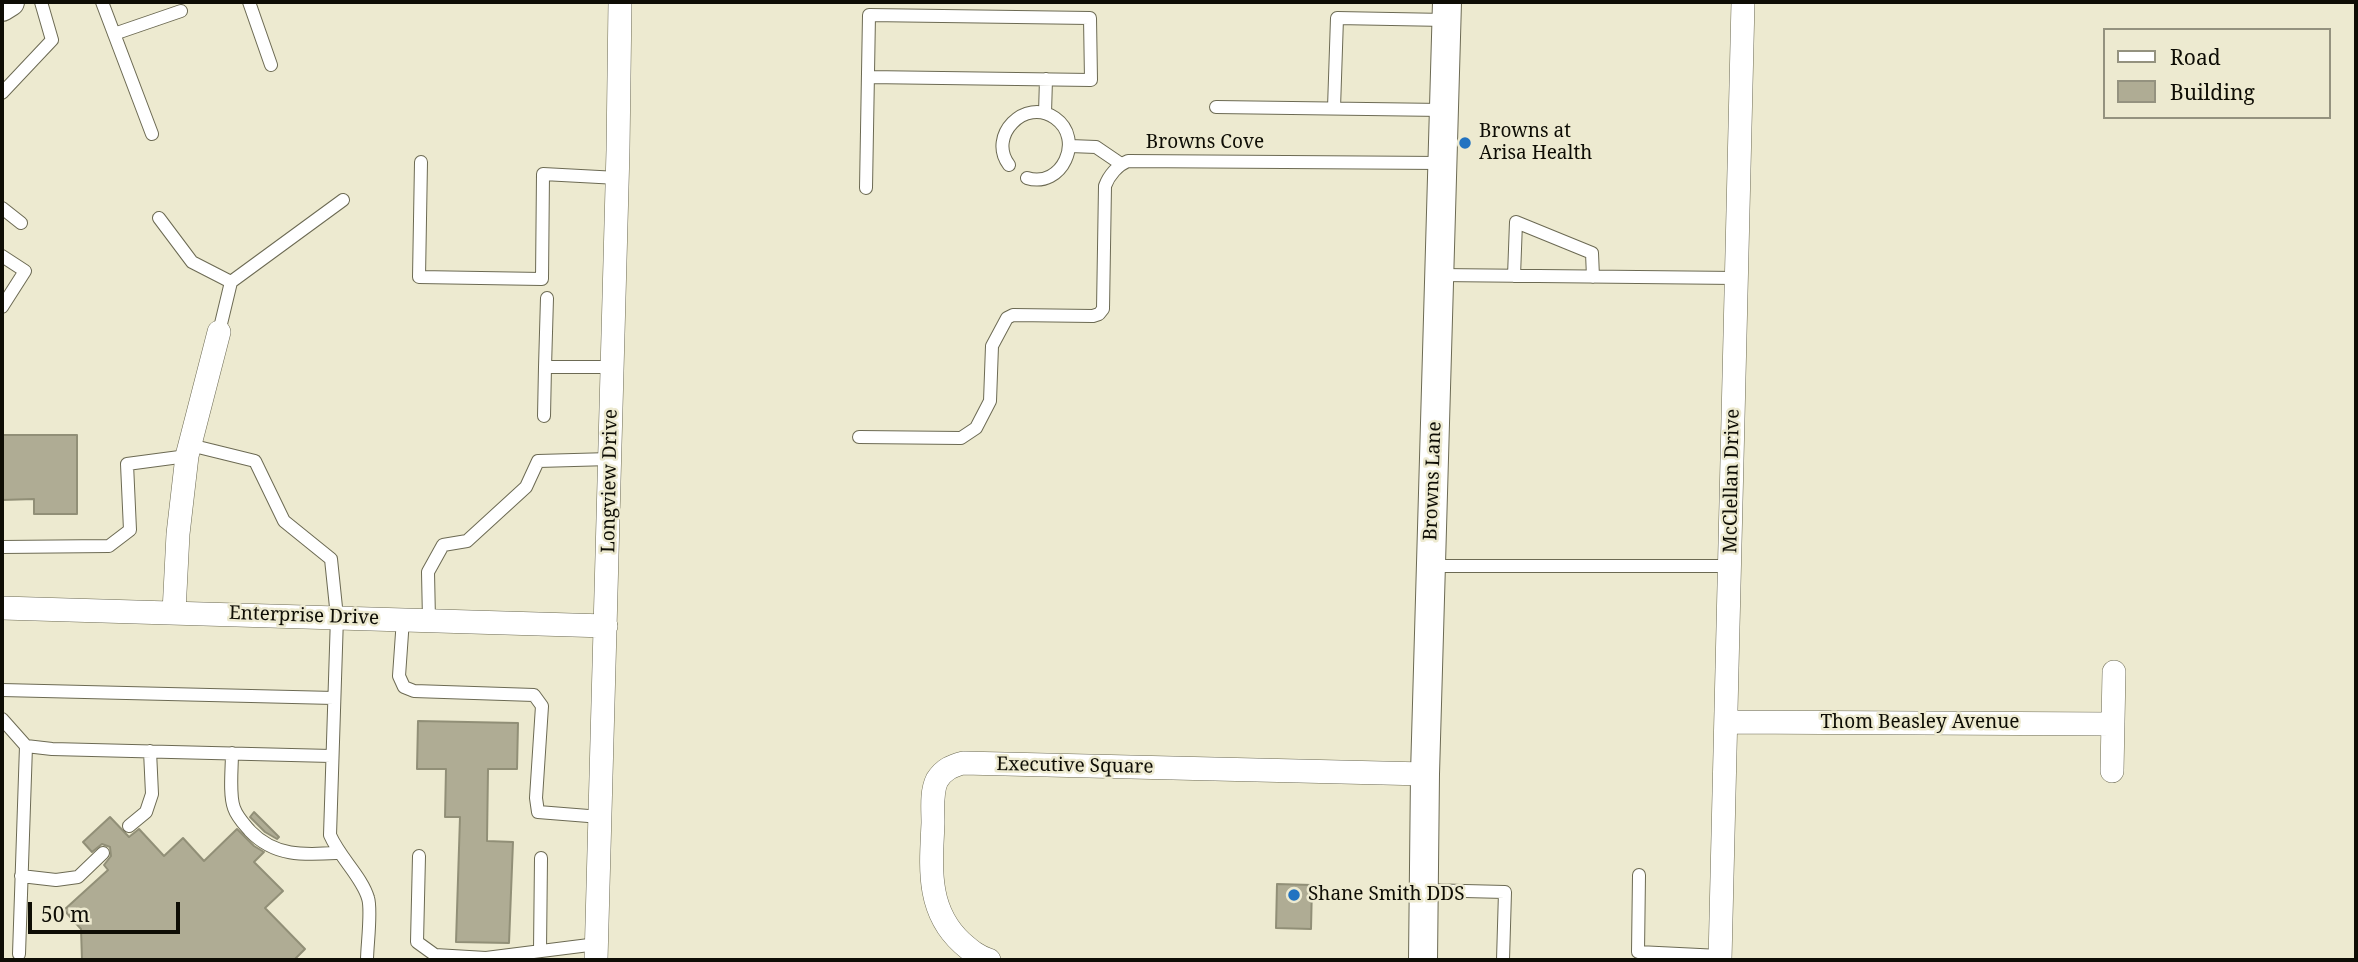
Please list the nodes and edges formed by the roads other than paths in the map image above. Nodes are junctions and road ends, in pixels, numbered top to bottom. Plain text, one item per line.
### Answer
1 (10, 2) edge
2 (41, 2) edge
3 (102, 2) edge
4 (248, 2) edge
5 (620, 2) edge
6 (1743, 2) edge
7 (2, 7) edge
8 (181, 11) dead end
9 (1447, 11) edge
10 (114, 34) junction
11 (271, 65) dead end
12 (868, 77) junction
13 (1046, 79) junction
14 (2, 93) edge
15 (1216, 107) dead end
16 (1334, 108) junction
17 (1443, 110) junction
18 (1045, 113) junction
19 (152, 134) dead end
20 (1070, 146) junction
21 (421, 162) dead end
22 (1441, 163) junction
23 (1121, 164) junction
24 (1009, 166) dead end
25 (618, 178) junction
26 (1027, 178) dead end
27 (866, 188) dead end
28 (343, 200) dead end
29 (2, 208) edge
30 (159, 218) dead end
31 (21, 223) dead end
32 (2, 256) edge
33 (1438, 275) junction
34 (1514, 276) junction
35 (1593, 277) junction
36 (1737, 278) junction
37 (231, 282) junction
38 (547, 298) dead end
39 (2, 307) edge
40 (219, 332) joint
41 (545, 367) junction
42 (613, 367) junction
43 (544, 416) dead end
44 (859, 437) dead end
45 (189, 451) junction
46 (611, 459) junction
47 (2, 547) edge
48 (1431, 566) junction
49 (1730, 566) junction
50 (2, 608) edge
51 (174, 612) junction
52 (337, 617) junction
53 (403, 619) junction
54 (429, 620) junction
55 (606, 626) junction
56 (2114, 672) dead end
57 (2, 690) edge
58 (334, 698) junction
59 (2, 719) edge
60 (1727, 722) junction
61 (2113, 723) junction
62 (26, 746) junction
63 (150, 751) junction
64 (232, 753) junction
65 (331, 756) junction
66 (2112, 771) dead end
67 (1425, 774) junction
68 (601, 817) junction
69 (129, 826) dead end
70 (103, 853) dead end
71 (337, 853) junction
72 (419, 856) dead end
73 (541, 858) dead end
74 (1639, 875) dead end
75 (21, 876) junction
76 (1424, 890) junction
77 (540, 950) junction
78 (596, 952) edge
79 (19, 954) dead end
80 (1720, 958) edge
81 (367, 960) edge
82 (989, 960) edge
83 (1423, 960) edge
84 (1503, 960) edge

1 - 7 street
2 - 14 lane
3 - 10 lane
4 - 11 lane
5 - 25 street, Longview Drive
6 - 36 street, McClellan Drive
8 - 10 lane
9 - 16 lane
9 - 17 street, Browns Lane
10 - 19 lane
12 - 13 lane
12 - 13 lane
12 - 27 lane
13 - 18 lane
15 - 16 lane
16 - 17 lane
17 - 22 street, Browns Lane
18 - 20 lane
18 - 24 lane
20 - 23 lane
20 - 26 lane
21 - 25 lane
22 - 23 lane, Browns Cove
22 - 33 street, Browns Lane
23 - 44 lane, Browns Cove
25 - 42 street, Longview Drive
28 - 37 lane
29 - 31 lane
30 - 37 lane
32 - 39 lane
33 - 34 lane
33 - 48 street, Browns Lane
34 - 35 lane
34 - 35 lane
35 - 36 lane
36 - 49 street, McClellan Drive
37 - 40 lane
38 - 41 lane
40 - 45 street
41 - 42 lane
41 - 43 lane
42 - 46 street, Longview Drive
45 - 47 lane
45 - 51 street
45 - 52 lane
46 - 54 lane
46 - 55 street, Longview Drive
48 - 49 lane
48 - 67 street, Browns Lane
49 - 60 street, McClellan Drive
50 - 51 street, Enterprise Drive
51 - 52 street, Enterprise Drive
52 - 53 street, Enterprise Drive
52 - 58 lane
53 - 54 street, Enterprise Drive
53 - 68 lane
54 - 55 street, Enterprise Drive
55 - 68 street, Longview Drive
56 - 61 street
57 - 58 lane
58 - 65 lane
59 - 62 lane
60 - 61 street, Thom Beasley Avenue
60 - 80 street, McClellan Drive
61 - 66 street
62 - 63 lane
62 - 75 lane
63 - 64 lane
63 - 69 lane
64 - 65 lane
64 - 71 lane
65 - 71 lane
67 - 76 street, Browns Lane
67 - 82 street, Executive Square
68 - 78 street, Longview Drive
70 - 75 lane
71 - 81 lane
72 - 77 lane
73 - 77 lane
74 - 80 lane
75 - 79 lane
76 - 83 street, Browns Lane
76 - 84 lane
77 - 78 lane

